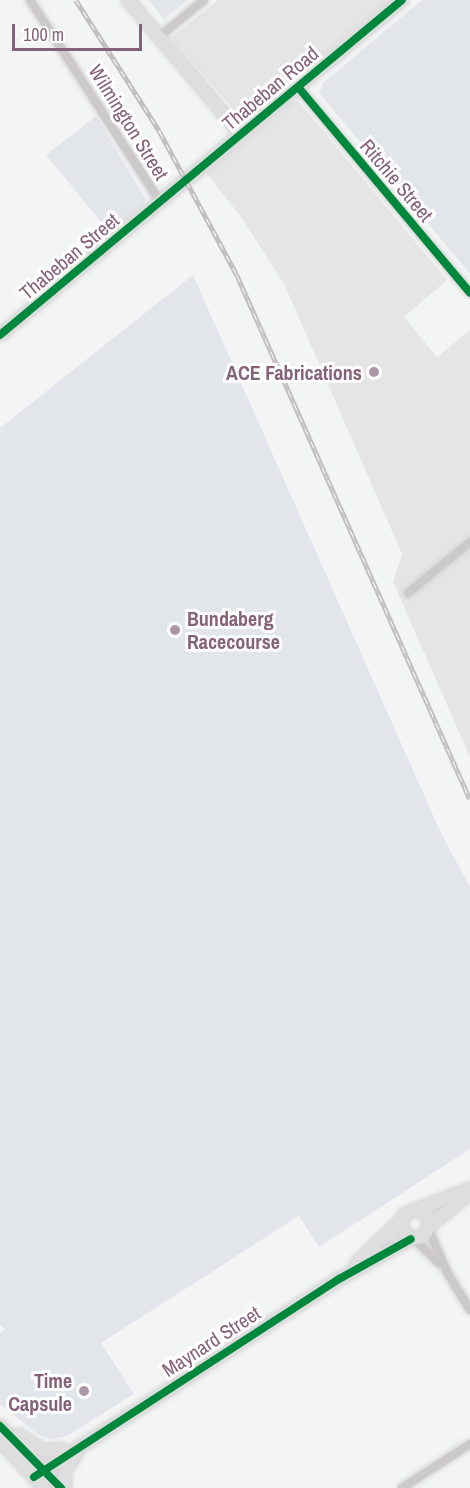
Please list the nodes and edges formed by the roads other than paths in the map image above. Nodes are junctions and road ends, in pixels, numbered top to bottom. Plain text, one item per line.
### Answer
1 (30, 0) edge
2 (128, 0) edge
3 (204, 0) edge
4 (402, 0) edge
5 (159, 37) junction
6 (298, 87) junction
7 (241, 134) junction
8 (160, 202) junction
9 (470, 293) edge
10 (0, 335) edge
11 (470, 542) edge
12 (408, 593) dead end
13 (470, 1189) edge
14 (470, 1194) edge
15 (418, 1209) junction
16 (400, 1221) junction
17 (430, 1228) junction
18 (412, 1239) junction
19 (447, 1272) junction
20 (339, 1279) junction
21 (470, 1310) edge
22 (130, 1412) junction
23 (0, 1419) edge
24 (0, 1426) edge
25 (98, 1436) junction
26 (0, 1441) edge
27 (470, 1444) edge
28 (61, 1449) junction
29 (36, 1471) junction
30 (44, 1488) edge
31 (63, 1488) edge
32 (402, 1488) edge

1 - 8 street, Wilmington Street
2 - 5 street
3 - 5 street
4 - 6 street, Thabeban Road
5 - 7 street
6 - 7 street, Thabeban Road
6 - 9 street, Ritchie Street
7 - 8 street, Thabeban Road
8 - 10 street, Thabeban Street
11 - 12 street
13 - 15 street
14 - 17 street
15 - 16 street
15 - 17 street
16 - 18 street
16 - 20 street, Maynard Street
17 - 18 street
17 - 19 street
18 - 19 street
18 - 20 street, Maynard Street
19 - 21 street
20 - 22 street, Maynard Street
22 - 25 street, Maynard Street
22 - 28 street, Maynard Street
23 - 28 street
24 - 29 street
25 - 29 street, Maynard Street
25 - 31 street
26 - 29 street
27 - 32 street
28 - 29 street, Maynard Street
29 - 30 street
29 - 31 street

